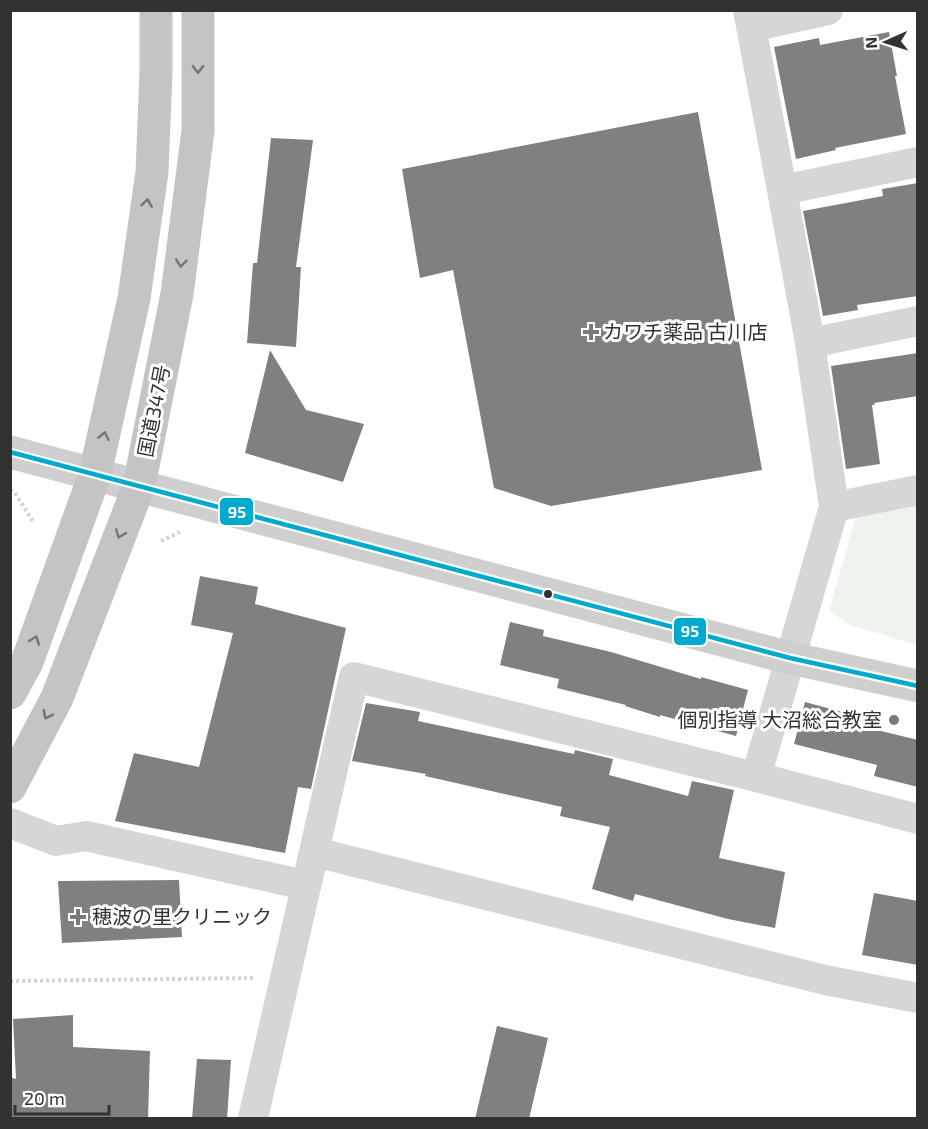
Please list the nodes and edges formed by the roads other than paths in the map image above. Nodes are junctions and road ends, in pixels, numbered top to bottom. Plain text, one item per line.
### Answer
1 (156, 10) edge
2 (198, 10) edge
3 (828, 10) edge
4 (749, 19) edge
5 (918, 162) edge
6 (782, 190) junction
7 (918, 321) edge
8 (810, 343) junction
9 (10, 452) edge
10 (95, 474) junction
11 (139, 486) junction
12 (918, 490) edge
13 (834, 507) junction
14 (790, 658) junction
15 (918, 686) edge
16 (10, 693) edge
17 (756, 777) junction
18 (10, 787) edge
19 (918, 819) edge
20 (10, 823) edge
21 (315, 852) junction
22 (305, 885) junction
23 (918, 998) edge
24 (253, 1119) edge

10 -> 1 highway
2 -> 11 highway, 国道347号
3 - 4 street
4 - 6 street
5 - 6 street
6 - 8 street
7 - 8 street
8 - 13 street
9 - 10 street
10 - 11 street
16 -> 10 highway
11 - 14 street
11 -> 18 highway, 国道347号
12 - 13 street
13 - 14 street
14 - 15 street
14 - 17 street
17 - 19 street
17 - 21 street
20 - 22 street
21 - 22 street
21 - 23 street
22 - 24 street

